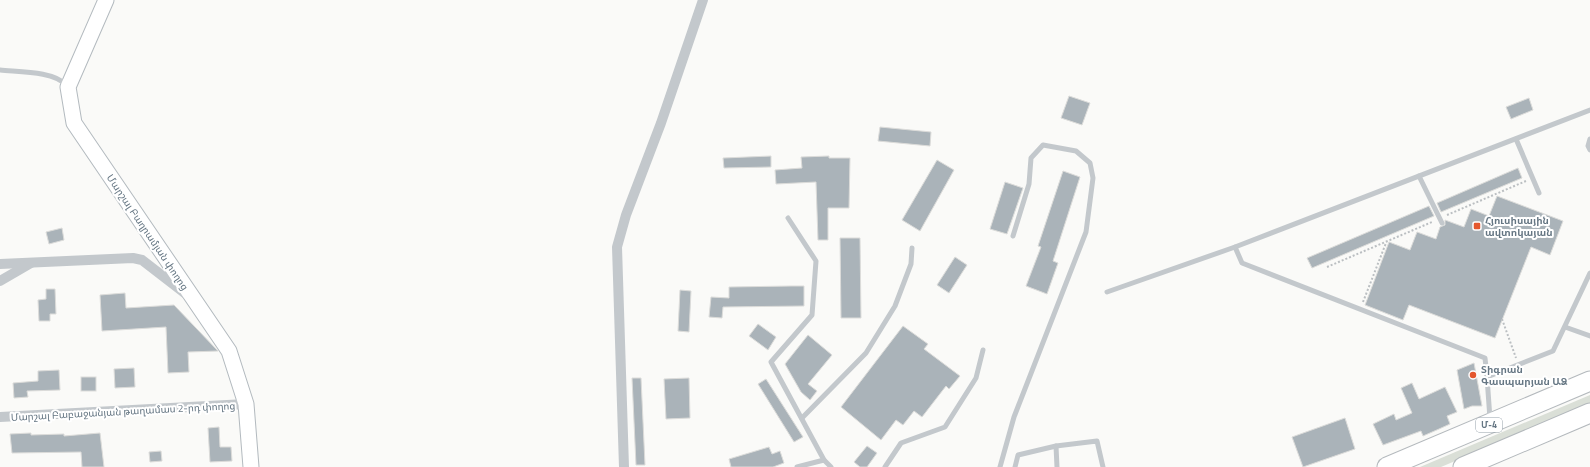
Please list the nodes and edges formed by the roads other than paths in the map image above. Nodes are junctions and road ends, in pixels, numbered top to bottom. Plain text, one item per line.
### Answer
1 (106, 0) edge
2 (703, 0) edge
3 (0, 70) edge
4 (68, 87) junction
5 (1590, 110) edge
6 (1516, 139) junction
7 (1590, 140) edge
8 (1590, 150) edge
9 (1419, 176) junction
10 (1538, 193) dead end
11 (788, 218) dead end
12 (1441, 221) road end
13 (1013, 236) dead end
14 (1235, 247) junction
15 (912, 248) dead end
16 (33, 262) junction
17 (0, 264) edge
18 (1590, 273) edge
19 (0, 281) edge
20 (1107, 292) dead end
21 (194, 300) junction
22 (1565, 327) junction
23 (1590, 336) edge
24 (983, 350) dead end
25 (1487, 377) junction
26 (1590, 381) edge
27 (246, 404) junction
28 (1590, 413) edge
29 (0, 417) edge
30 (802, 418) junction
31 (1491, 424) junction
32 (1056, 446) junction
33 (824, 460) junction
34 (251, 467) edge
35 (624, 467) edge
36 (797, 467) edge
37 (831, 467) edge
38 (884, 467) edge
39 (1000, 467) edge
40 (1015, 467) edge
41 (1057, 467) edge
42 (1103, 467) edge
43 (1388, 467) edge
44 (1463, 467) edge

1 - 4 street
2 - 35 street
3 - 4 lane
4 - 21 street, Մարշալ Բաղրամյան փողոց
5 - 6 lane
6 - 9 lane
6 - 10 lane
7 - 8 lane
9 - 12 lane
9 - 14 lane
11 - 30 lane
13 - 39 lane
14 - 20 lane
14 - 25 lane
15 - 30 lane
16 - 17 street
16 - 19 street
16 - 21 street
18 - 22 lane
21 - 27 street, Մարշալ Բաղրամյան փողոց
22 - 23 lane
22 - 25 lane
24 - 38 lane
25 - 31 lane
26 - 31 highway, Մ-4
27 - 29 street, Մարշալ Բաբաջանյան թաղամաս 2-րդ փողոց
27 - 34 street, Մարշալ Բաղրամյան փողոց
28 - 44 highway
30 - 33 lane
31 - 43 highway, Մ-4
32 - 40 lane
32 - 41 lane
32 - 42 lane
33 - 36 lane
33 - 37 lane

